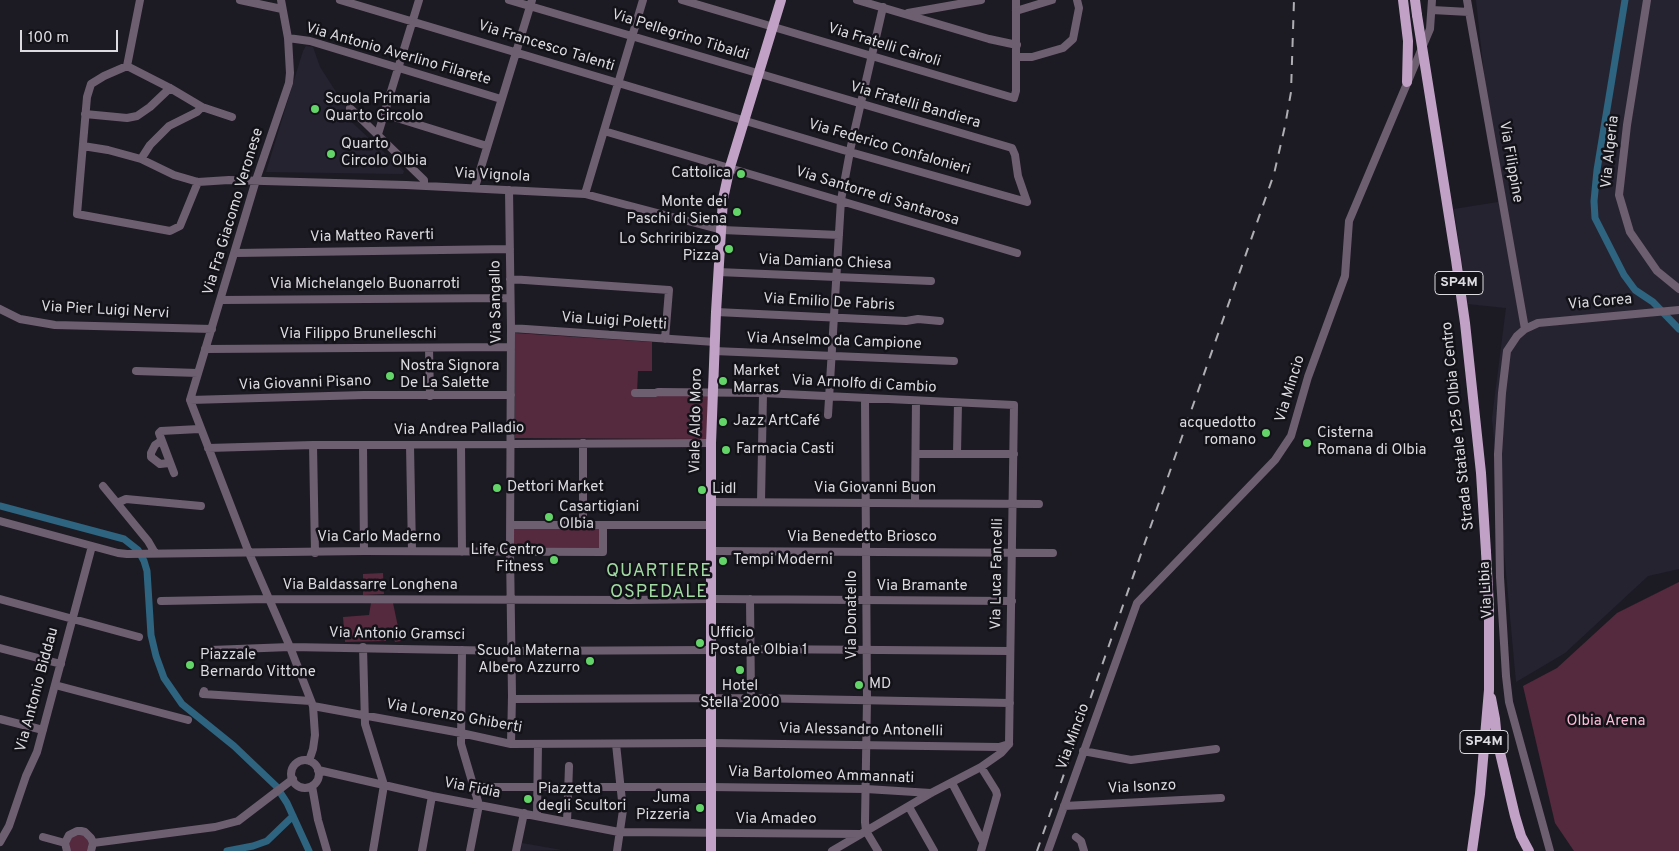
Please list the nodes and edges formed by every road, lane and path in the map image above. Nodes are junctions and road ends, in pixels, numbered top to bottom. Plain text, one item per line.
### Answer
1 (140, 0) edge
2 (240, 0) edge
3 (281, 0) edge
4 (340, 0) edge
5 (419, 0) edge
6 (509, 0) edge
7 (643, 0) edge
8 (682, 0) edge
9 (781, 0) edge
10 (857, 0) edge
11 (981, 0) edge
12 (1016, 0) edge
13 (1052, 0) edge
14 (1077, 0) edge
15 (1403, 0) edge
16 (1415, 0) edge
17 (1432, 0) edge
18 (1467, 0) edge
19 (1648, 0) edge
20 (531, 3) edge
21 (883, 7) junction
22 (937, 8) junction
23 (282, 9) junction
24 (1432, 10) junction
25 (1016, 11) junction
26 (1469, 12) junction
27 (906, 14) junction
28 (412, 22) junction
29 (936, 24) junction
30 (772, 27) junction
31 (632, 35) junction
32 (288, 38) junction
33 (1016, 45) junction
34 (516, 52) junction
35 (871, 57) junction
36 (1017, 57) junction
37 (127, 66) junction
38 (398, 68) junction
39 (757, 74) junction
40 (1407, 82) junction
41 (618, 83) junction
42 (170, 88) junction
43 (501, 98) junction
44 (860, 104) junction
45 (202, 107) junction
46 (350, 108) dead end
47 (85, 114) junction
48 (384, 114) junction
49 (232, 118) dead end
50 (744, 120) junction
51 (604, 131) junction
52 (378, 134) junction
53 (83, 146) junction
54 (487, 146) junction
55 (849, 152) junction
56 (141, 159) junction
57 (730, 167) junction
58 (256, 180) junction
59 (198, 182) junction
60 (424, 186) junction
61 (475, 187) junction
62 (509, 190) junction
63 (585, 194) junction
64 (841, 200) junction
65 (1026, 202) joint
66 (722, 230) junction
67 (839, 235) junction
68 (510, 249) junction
69 (235, 253) junction
70 (1017, 254) dead end
71 (718, 272) junction
72 (836, 277) junction
73 (510, 279) junction
74 (931, 281) dead end
75 (1679, 289) edge
76 (510, 298) junction
77 (221, 300) junction
78 (0, 309) edge
79 (1679, 310) edge
80 (716, 312) junction
81 (834, 317) junction
82 (940, 320) dead end
83 (511, 328) junction
84 (1525, 328) junction
85 (212, 329) junction
86 (665, 339) junction
87 (511, 347) junction
88 (714, 347) junction
89 (429, 348) junction
90 (205, 350) junction
91 (832, 356) junction
92 (954, 361) dead end
93 (136, 371) dead end
94 (198, 373) junction
95 (713, 392) junction
96 (635, 393) dead end
97 (763, 393) junction
98 (511, 394) junction
99 (430, 396) junction
100 (829, 397) junction
101 (865, 398) junction
102 (190, 400) junction
103 (916, 401) junction
104 (958, 403) junction
105 (1014, 405) joint
106 (828, 415) dead end
107 (199, 429) junction
108 (162, 441) junction
109 (511, 443) junction
110 (583, 443) junction
111 (711, 443) junction
112 (313, 445) junction
113 (363, 445) junction
114 (410, 445) junction
115 (461, 445) junction
116 (208, 448) junction
117 (916, 454) junction
118 (957, 454) junction
119 (1014, 454) junction
120 (170, 463) junction
121 (174, 473) dead end
122 (103, 486) dead end
123 (711, 502) junction
124 (761, 502) junction
125 (117, 503) junction
126 (867, 503) junction
127 (915, 503) junction
128 (1039, 504) dead end
129 (1013, 505) junction
130 (201, 506) dead end
131 (0, 522) edge
132 (583, 524) junction
133 (511, 525) junction
134 (602, 525) junction
135 (710, 525) junction
136 (92, 546) junction
137 (364, 551) junction
138 (412, 551) junction
139 (866, 551) junction
140 (315, 552) junction
141 (462, 552) junction
142 (510, 552) junction
143 (710, 552) junction
144 (152, 553) junction
145 (249, 553) junction
146 (1013, 553) junction
147 (1053, 553) dead end
148 (0, 599) edge
149 (269, 599) junction
150 (712, 599) junction
151 (511, 600) junction
152 (750, 600) junction
153 (866, 600) junction
154 (161, 601) dead end
155 (1012, 601) junction
156 (72, 618) junction
157 (139, 637) dead end
158 (290, 647) junction
159 (363, 647) junction
160 (0, 648) edge
161 (752, 649) junction
162 (867, 649) junction
163 (211, 650) dead end
164 (462, 650) junction
165 (511, 650) junction
166 (712, 650) junction
167 (1010, 651) junction
168 (60, 664) junction
169 (55, 685) junction
170 (1489, 690) junction
171 (204, 691) dead end
172 (712, 698) junction
173 (751, 698) junction
174 (512, 699) junction
175 (867, 700) junction
176 (312, 703) junction
177 (1010, 703) junction
178 (365, 715) junction
179 (0, 719) edge
180 (188, 720) dead end
181 (43, 730) junction
182 (461, 733) junction
183 (711, 743) junction
184 (511, 744) junction
185 (538, 744) junction
186 (616, 744) junction
187 (1009, 744) junction
188 (865, 745) junction
189 (1216, 749) dead end
190 (1083, 751) junction
191 (309, 761) junction
192 (569, 766) dead end
193 (982, 767) junction
194 (318, 770) junction
195 (289, 782) junction
196 (952, 783) junction
197 (384, 784) junction
198 (312, 786) junction
199 (473, 787) junction
200 (620, 787) junction
201 (710, 787) junction
202 (538, 788) junction
203 (569, 788) junction
204 (866, 789) junction
205 (931, 793) junction
206 (432, 796) junction
207 (1221, 798) dead end
208 (479, 805) junction
209 (1064, 806) junction
210 (910, 808) junction
211 (524, 813) junction
212 (537, 816) junction
213 (568, 822) junction
214 (619, 832) junction
215 (863, 832) junction
216 (711, 833) junction
217 (842, 834) junction
218 (43, 837) dead end
219 (1076, 837) dead end
220 (1, 841) edge
221 (93, 842) junction
222 (984, 842) junction
223 (842, 845) junction
224 (66, 847) edge
225 (91, 851) edge
226 (327, 851) edge
227 (373, 851) edge
228 (422, 851) edge
229 (470, 851) edge
230 (516, 851) edge
231 (617, 851) edge
232 (711, 851) edge
233 (832, 851) edge
234 (878, 851) edge
235 (934, 851) edge
236 (981, 851) edge
237 (1048, 851) edge
238 (1084, 851) edge
239 (1472, 851) edge
240 (1529, 851) edge
241 (1550, 851) edge

1 - 37 street
2 - 23 street
3 - 23 street, Via Fra Giacomo Veronese
4 - 28 street, Via Francesco Talenti
5 - 28 street
6 - 20 street, Via Pellegrino Tibaldi
7 - 31 street
8 - 30 street, Via Fratelli Cairoli
9 - 30 main road, Viale Aldo Moro
10 - 21 street
11 - 22 street
12 - 25 street
13 - 25 street
14 - 36 street
15 - 40 main road
16 - 170 main road, Strada Statale 125 Olbia Centro / SP4M, bridge
17 - 24 street, Via Mincio
18 - 26 street, Via Filippine
19 - 75 street, Via Algeria
20 - 31 street, Via Pellegrino Tibaldi
20 - 34 street
21 - 27 street
21 - 35 street
22 - 27 street
22 - 29 street
23 - 32 street, Via Fra Giacomo Veronese
24 - 26 street
24 - 40 street, Via Mincio
25 - 33 street
26 - 84 street, Via Filippine
27 - 29 street
28 - 34 street, Via Francesco Talenti
28 - 38 street
29 - 33 street
30 - 35 street, Via Fratelli Cairoli
30 - 39 main road, Viale Aldo Moro
31 - 39 street, Via Pellegrino Tibaldi
31 - 41 street
32 - 38 street, Via Antonio Averlino Filarete
32 - 58 street, Via Fra Giacomo Veronese
33 - 36 street
34 - 41 street, Via Francesco Talenti
34 - 43 street
35 - 36 street, Via Fratelli Cairoli
35 - 44 street
37 - 42 street
37 - 47 street
38 - 43 street, Via Antonio Averlino Filarete
38 - 48 street
39 - 44 street, Via Fratelli Bandiera
39 - 50 main road, Viale Aldo Moro
40 - 190 street, Via Mincio
41 - 50 street, Via Francesco Talenti
41 - 51 street
42 - 45 street
42 - 47 street
43 - 54 street
44 - 55 street
44 - 65 street, Via Fratelli Bandiera
45 - 49 street
45 - 56 street
46 - 52 street
47 - 53 street
48 - 52 street
48 - 54 street
50 - 55 street, Via Federico Confalonieri
50 - 57 main road, Viale Aldo Moro
51 - 57 street, Via Santorre di Santarosa
51 - 63 street
52 - 60 street
53 - 56 street
53 - 59 street
54 - 61 street
55 - 64 street
55 - 65 street, Via Federico Confalonieri
56 - 59 street
57 - 64 street, Via Santorre di Santarosa
57 - 66 main road, Viale Aldo Moro
58 - 59 street, Via Vignola
58 - 60 street, Via Vignola
58 - 69 street, Via Fra Giacomo Veronese
60 - 61 street, Via Vignola
61 - 62 street, Via Vignola
62 - 63 street, Via Vignola
62 - 68 street, Via Sangallo
63 - 66 street, Via Vignola
64 - 67 street
64 - 70 street, Via Santorre di Santarosa
66 - 67 street, Via Vignola
66 - 71 main road, Viale Aldo Moro
67 - 72 street
68 - 69 street, Via Matteo Raverti
68 - 73 street, Via Sangallo
69 - 77 street, Via Fra Giacomo Veronese
71 - 72 street, Via Damiano Chiesa
71 - 80 main road, Viale Aldo Moro
72 - 74 street, Via Damiano Chiesa
72 - 81 street
73 - 76 street, Via Sangallo
73 - 86 street
76 - 77 street, Via Michelangelo Buonarroti
76 - 83 street, Via Sangallo
77 - 85 street, Via Fra Giacomo Veronese
78 - 85 street, Via Pier Luigi Nervi
79 - 84 street, Via Corea
80 - 81 street, Via Emilio De Fabris
80 - 88 main road, Viale Aldo Moro
81 - 82 street, Via Emilio De Fabris
81 - 91 street
83 - 86 street, Via Luigi Poletti
83 - 87 street, Via Sangallo
84 - 241 street, Via Libia
85 - 90 street, Via Fra Giacomo Veronese
86 - 88 street, Via Luigi Poletti
87 - 89 street, Via Filippo Brunelleschi
87 - 98 street, Via Sangallo
88 - 91 street, Via Anselmo da Campione
88 - 95 main road, Viale Aldo Moro
89 - 90 street, Via Filippo Brunelleschi
89 - 99 street
90 - 94 street, Via Fra Giacomo Veronese
91 - 92 street, Via Anselmo da Campione
91 - 100 street
93 - 94 street
94 - 102 street, Via Fra Giacomo Veronese
95 - 96 street, Via Arnolfo di Cambio
95 - 97 street, Via Arnolfo di Cambio
95 - 111 main road, Viale Aldo Moro
97 - 100 street, Via Arnolfo di Cambio
97 - 124 street
98 - 99 street, Via Giovanni Pisano
98 - 109 street, Via Sangallo
99 - 102 street, Via Giovanni Pisano
100 - 101 street, Via Arnolfo di Cambio
100 - 106 street
101 - 103 street, Via Arnolfo di Cambio
101 - 126 street, Via Donatello
102 - 107 street
103 - 104 street, Via Arnolfo di Cambio
103 - 117 street
104 - 105 street, Via Arnolfo di Cambio
104 - 118 street
105 - 119 street, Via Luca Fancelli
107 - 108 street
107 - 116 street
108 - 120 street
108 - 120 street
109 - 110 street, Via Andrea Palladio
109 - 115 street, Via Andrea Palladio
109 - 133 street, Via Sangallo
110 - 111 street, Via Andrea Palladio
110 - 132 street
111 - 123 main road, Viale Aldo Moro
112 - 113 street, Via Andrea Palladio
112 - 116 street, Via Andrea Palladio
112 - 140 street
113 - 114 street, Via Andrea Palladio
113 - 137 street
114 - 115 street, Via Andrea Palladio
114 - 138 street
115 - 141 street
116 - 145 street
117 - 118 street
117 - 127 street
118 - 119 street
119 - 129 street, Via Luca Fancelli
120 - 121 street
122 - 125 street
123 - 124 street, Via Giovanni Buon
123 - 135 main road, Viale Aldo Moro
124 - 126 street, Via Giovanni Buon
125 - 130 street
125 - 144 street
126 - 127 street, Via Giovanni Buon
126 - 139 street, Via Donatello
127 - 129 street, Via Giovanni Buon
128 - 129 street, Via Giovanni Buon
129 - 146 street, Via Luca Fancelli
131 - 136 street, Via Carlo Maderno
132 - 133 street
132 - 134 street
133 - 142 street, Via Sangallo
134 - 135 street
134 - 142 street, Via Carlo Maderno
135 - 143 main road, Viale Aldo Moro
136 - 144 street, Via Carlo Maderno
136 - 156 street, Via Antonio Biddau
137 - 138 street, Via Carlo Maderno
137 - 140 street, Via Carlo Maderno
138 - 141 street, Via Carlo Maderno
139 - 143 street, Via Benedetto Briosco
139 - 146 street, Via Benedetto Briosco
139 - 153 street, Via Donatello
140 - 145 street, Via Carlo Maderno
141 - 142 street, Via Carlo Maderno
142 - 151 street, Via Sangallo
143 - 150 main road, Viale Aldo Moro
144 - 145 street, Via Carlo Maderno
145 - 149 street
146 - 147 street, Via Benedetto Briosco
146 - 155 street, Via Luca Fancelli
148 - 156 street
149 - 151 street, Via Baldassarre Longhena
149 - 154 street, Via Baldassarre Longhena
149 - 158 street
150 - 151 street, Via Baldassarre Longhena
150 - 152 street, Via Bramante
150 - 166 main road, Viale Aldo Moro
151 - 165 street, Via Sangallo
152 - 153 street, Via Bramante
152 - 161 street
153 - 155 street, Via Bramante
153 - 162 street, Via Donatello
155 - 167 street, Via Luca Fancelli
156 - 157 street
156 - 168 street, Via Antonio Biddau
158 - 159 street, Via Antonio Gramsci
158 - 163 street, Via Antonio Gramsci
158 - 176 street
159 - 164 street, Via Antonio Gramsci
159 - 178 street
160 - 168 street
161 - 162 street
161 - 173 street
162 - 167 street
162 - 175 street, Via Donatello
164 - 165 street, Via Antonio Gramsci
164 - 182 street
165 - 166 street, Via Antonio Gramsci
165 - 174 street, Via Sangallo
166 - 172 main road, Viale Aldo Moro
167 - 177 street, Via Luca Fancelli
168 - 169 street, Via Antonio Biddau
169 - 180 street
169 - 181 street, Via Antonio Biddau
170 - 239 main road, Strada Statale 125 Olbia Centro / SP4M
170 - 240 main road
171 - 176 street, Via Lorenzo Ghiberti
172 - 173 street
172 - 174 street
172 - 183 main road, Viale Aldo Moro
173 - 175 street
174 - 184 street, Via Sangallo
175 - 177 street
175 - 188 street, Via Donatello
176 - 178 street, Via Lorenzo Ghiberti
176 - 191 street
177 - 187 street, Via Luca Fancelli
178 - 182 street, Via Lorenzo Ghiberti
178 - 197 street
179 - 181 street
181 - 220 street, Via Antonio Biddau
182 - 184 street, Via Lorenzo Ghiberti
182 - 199 street
183 - 186 street, Via Lorenzo Ghiberti
183 - 188 street, Via Alessandro Antonelli
183 - 201 main road, Viale Aldo Moro
184 - 185 street, Via Lorenzo Ghiberti
185 - 186 street, Via Lorenzo Ghiberti
185 - 202 street
186 - 200 street
187 - 188 street, Via Alessandro Antonelli
187 - 193 street
188 - 204 street, Via Donatello
189 - 190 street
190 - 209 street, Via Mincio
191 - 194 street
191 - 195 street
192 - 203 street
193 - 196 street
193 - 222 street
194 - 197 street, Via Fidia
194 - 198 street
195 - 198 street
195 - 221 street
196 - 205 street
196 - 222 street
197 - 206 street, Via Fidia
197 - 227 street
198 - 226 street
199 - 202 street, Via Bartolomeo Ammannati
199 - 208 street
200 - 201 street, Via Bartolomeo Ammannati
200 - 203 street, Via Bartolomeo Ammannati
200 - 214 street
201 - 204 street, Via Bartolomeo Ammannati
201 - 216 main road, Viale Aldo Moro
202 - 203 street, Via Bartolomeo Ammannati
202 - 212 street
203 - 213 street
204 - 205 street, Via Bartolomeo Ammannati
204 - 215 street, Via Donatello
205 - 210 street
206 - 208 street, Via Fidia
206 - 228 street
207 - 209 street, Via Isonzo
208 - 211 street, Via Fidia
208 - 229 street
209 - 237 street, Via Mincio
210 - 215 street
210 - 235 street
211 - 212 street, Via Fidia
211 - 230 street
212 - 213 street, Via Fidia
213 - 214 street, Via Fidia
214 - 216 street, Via Fidia
214 - 231 street
215 - 217 street, Via Amadeo
215 - 223 street
215 - 234 street
216 - 217 street, Via Amadeo
216 - 232 main road, Viale Aldo Moro
217 - 223 street
218 - 224 street
219 - 238 street
221 - 224 street
221 - 225 street
222 - 236 street
223 - 233 street

